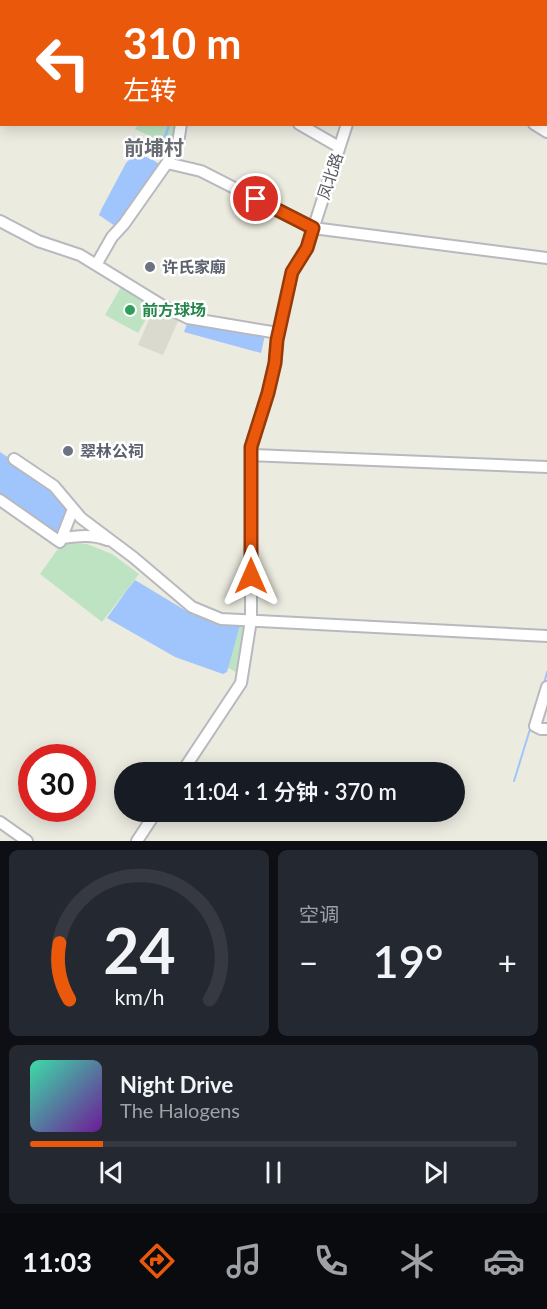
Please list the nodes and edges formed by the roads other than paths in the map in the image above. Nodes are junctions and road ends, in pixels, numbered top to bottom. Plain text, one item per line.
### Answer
1 (181, 126) edge
2 (302, 126) edge
3 (345, 126) edge
4 (339, 147) junction
5 (167, 164) junction
6 (0, 221) edge
7 (313, 228) junction
8 (547, 258) edge
9 (96, 265) junction
10 (278, 333) junction
11 (251, 455) junction
12 (14, 459) dead end
13 (547, 467) edge
14 (0, 500) edge
15 (73, 509) junction
16 (63, 538) dead end
17 (114, 543) junction
18 (251, 620) junction
19 (547, 636) edge
20 (547, 687) edge
21 (547, 729) edge
22 (189, 762) edge
23 (0, 822) edge
24 (149, 822) edge
25 (27, 841) edge
26 (137, 841) edge

1 - 5 street
2 - 4 street
3 - 4 street, 凤北路
4 - 7 street, 凤北路
5 - 7 street
5 - 9 street
6 - 9 street
7 - 8 street
7 - 10 street, 凤北路
9 - 10 street
10 - 11 street, 凤北路
11 - 13 street
11 - 18 street, 凤北路
12 - 15 street
14 - 15 street
15 - 17 street
16 - 17 street
17 - 18 street
18 - 19 street
18 - 22 street, 凤北路
20 - 21 street
23 - 25 street
24 - 26 street

